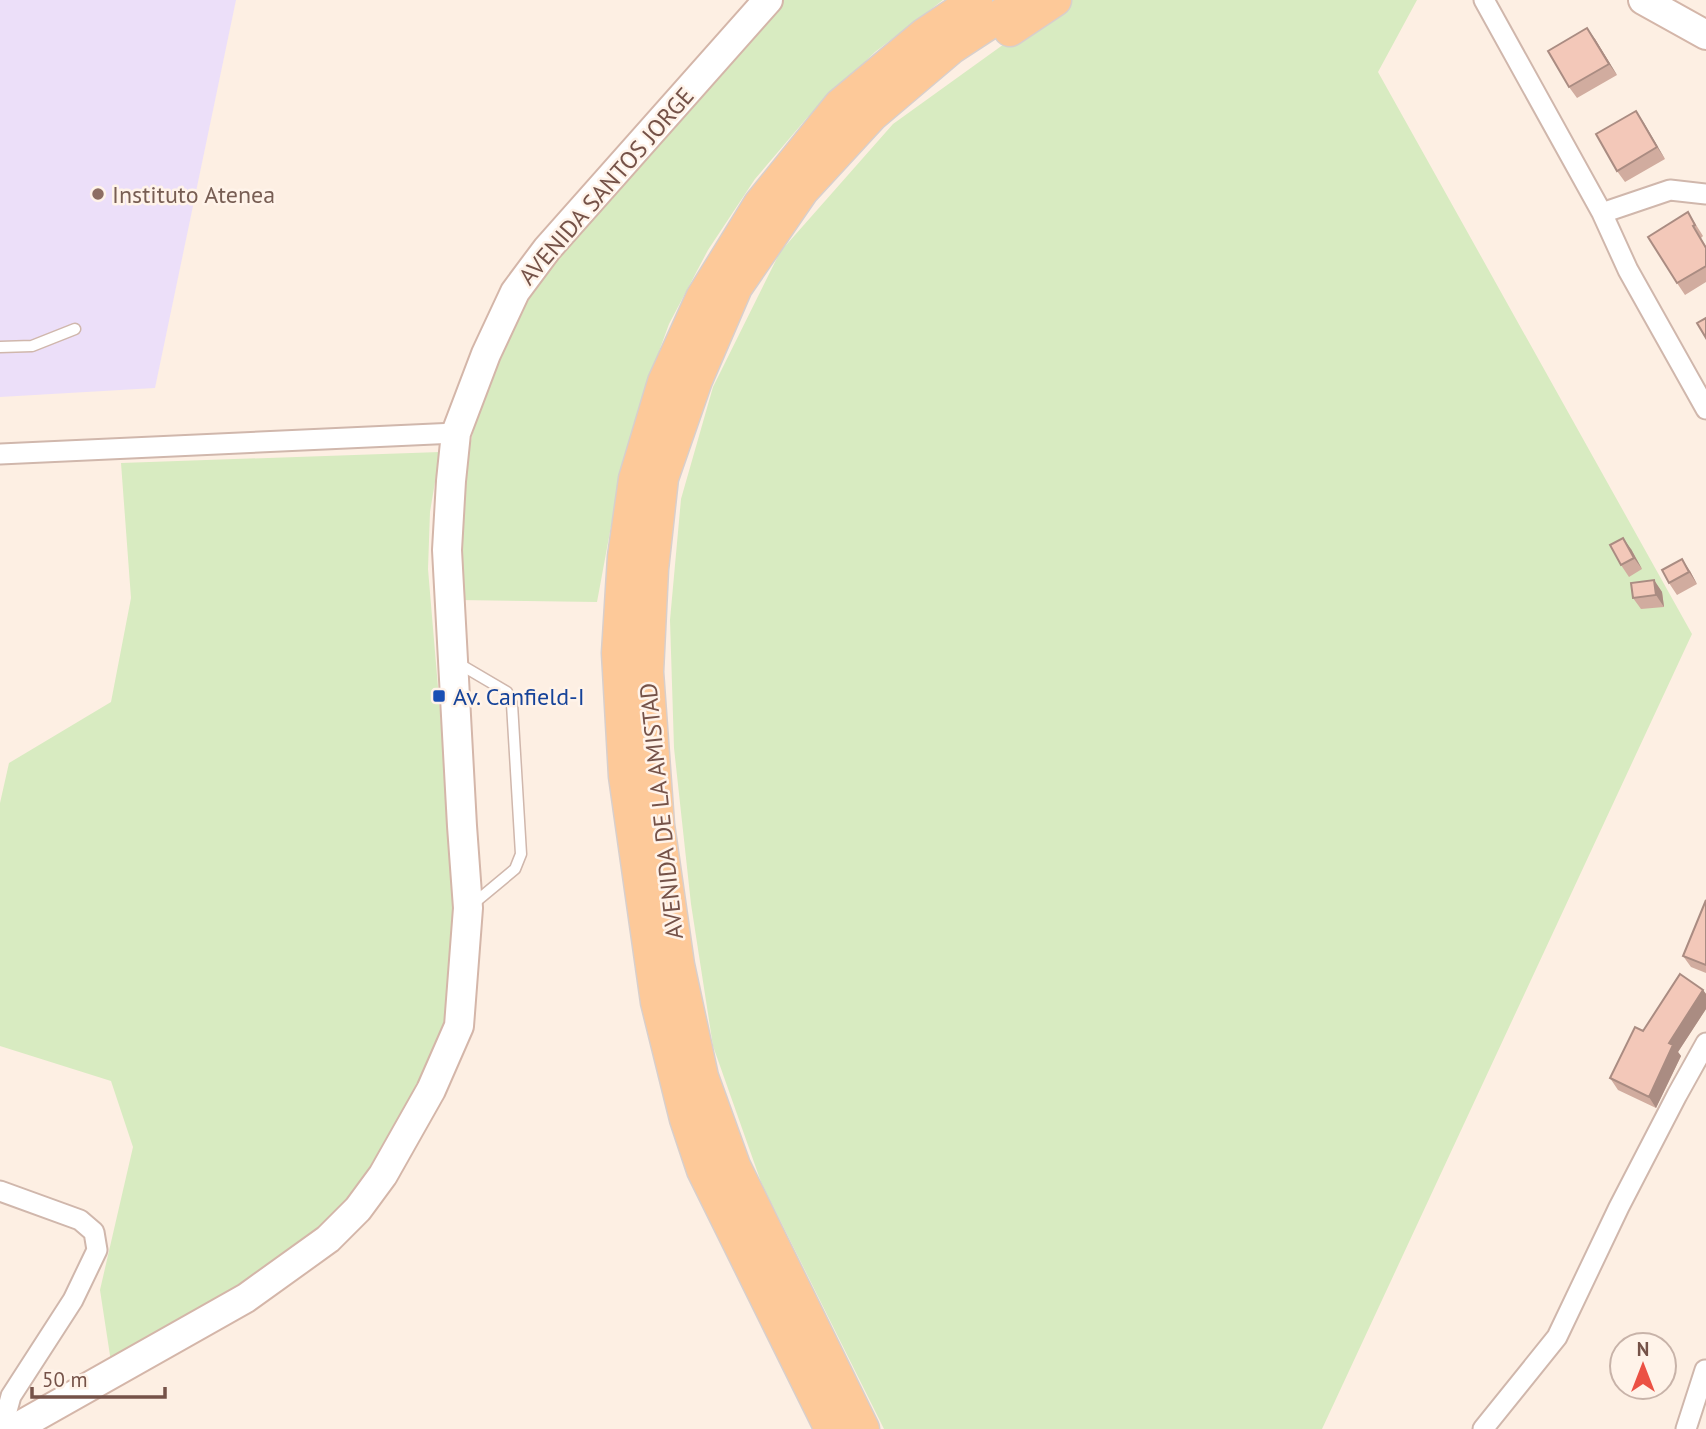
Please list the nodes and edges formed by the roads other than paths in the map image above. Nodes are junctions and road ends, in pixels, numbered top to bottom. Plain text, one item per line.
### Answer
1 (976, 0) edge
2 (1024, 0) edge
3 (1055, 0) edge
4 (1484, 0) edge
5 (1643, 0) edge
6 (764, 2) edge
7 (1706, 35) edge
8 (872, 115) junction
9 (1706, 194) edge
10 (1602, 213) junction
11 (75, 329) dead end
12 (0, 347) edge
13 (1706, 409) edge
14 (456, 433) junction
15 (0, 454) edge
16 (453, 660) junction
17 (468, 908) junction
18 (1706, 1043) edge
19 (0, 1191) edge
20 (1705, 1370) edge
21 (5, 1394) edge
22 (2, 1429) edge
23 (14, 1429) edge
24 (831, 1429) edge
25 (863, 1429) edge
26 (1483, 1429) edge
27 (1686, 1429) edge

1 - 24 main road, AVENIDA DE LA AMISTAD
2 - 8 main road, AVENIDA DE LA AMISTAD
3 - 8 main road
4 - 10 street
5 - 7 main road
6 - 14 main road, AVENIDA SANTOS JORGE
8 - 25 main road, AVENIDA DE LA AMISTAD
9 - 10 street
10 - 13 street
11 - 12 lane
14 - 15 street
14 - 16 main road, AVENIDA SANTOS JORGE
16 - 17 main road, AVENIDA SANTOS JORGE
16 - 17 lane
17 - 23 main road, AVENIDA SANTOS JORGE
18 - 26 street
19 - 21 street
20 - 27 street
21 - 22 street

